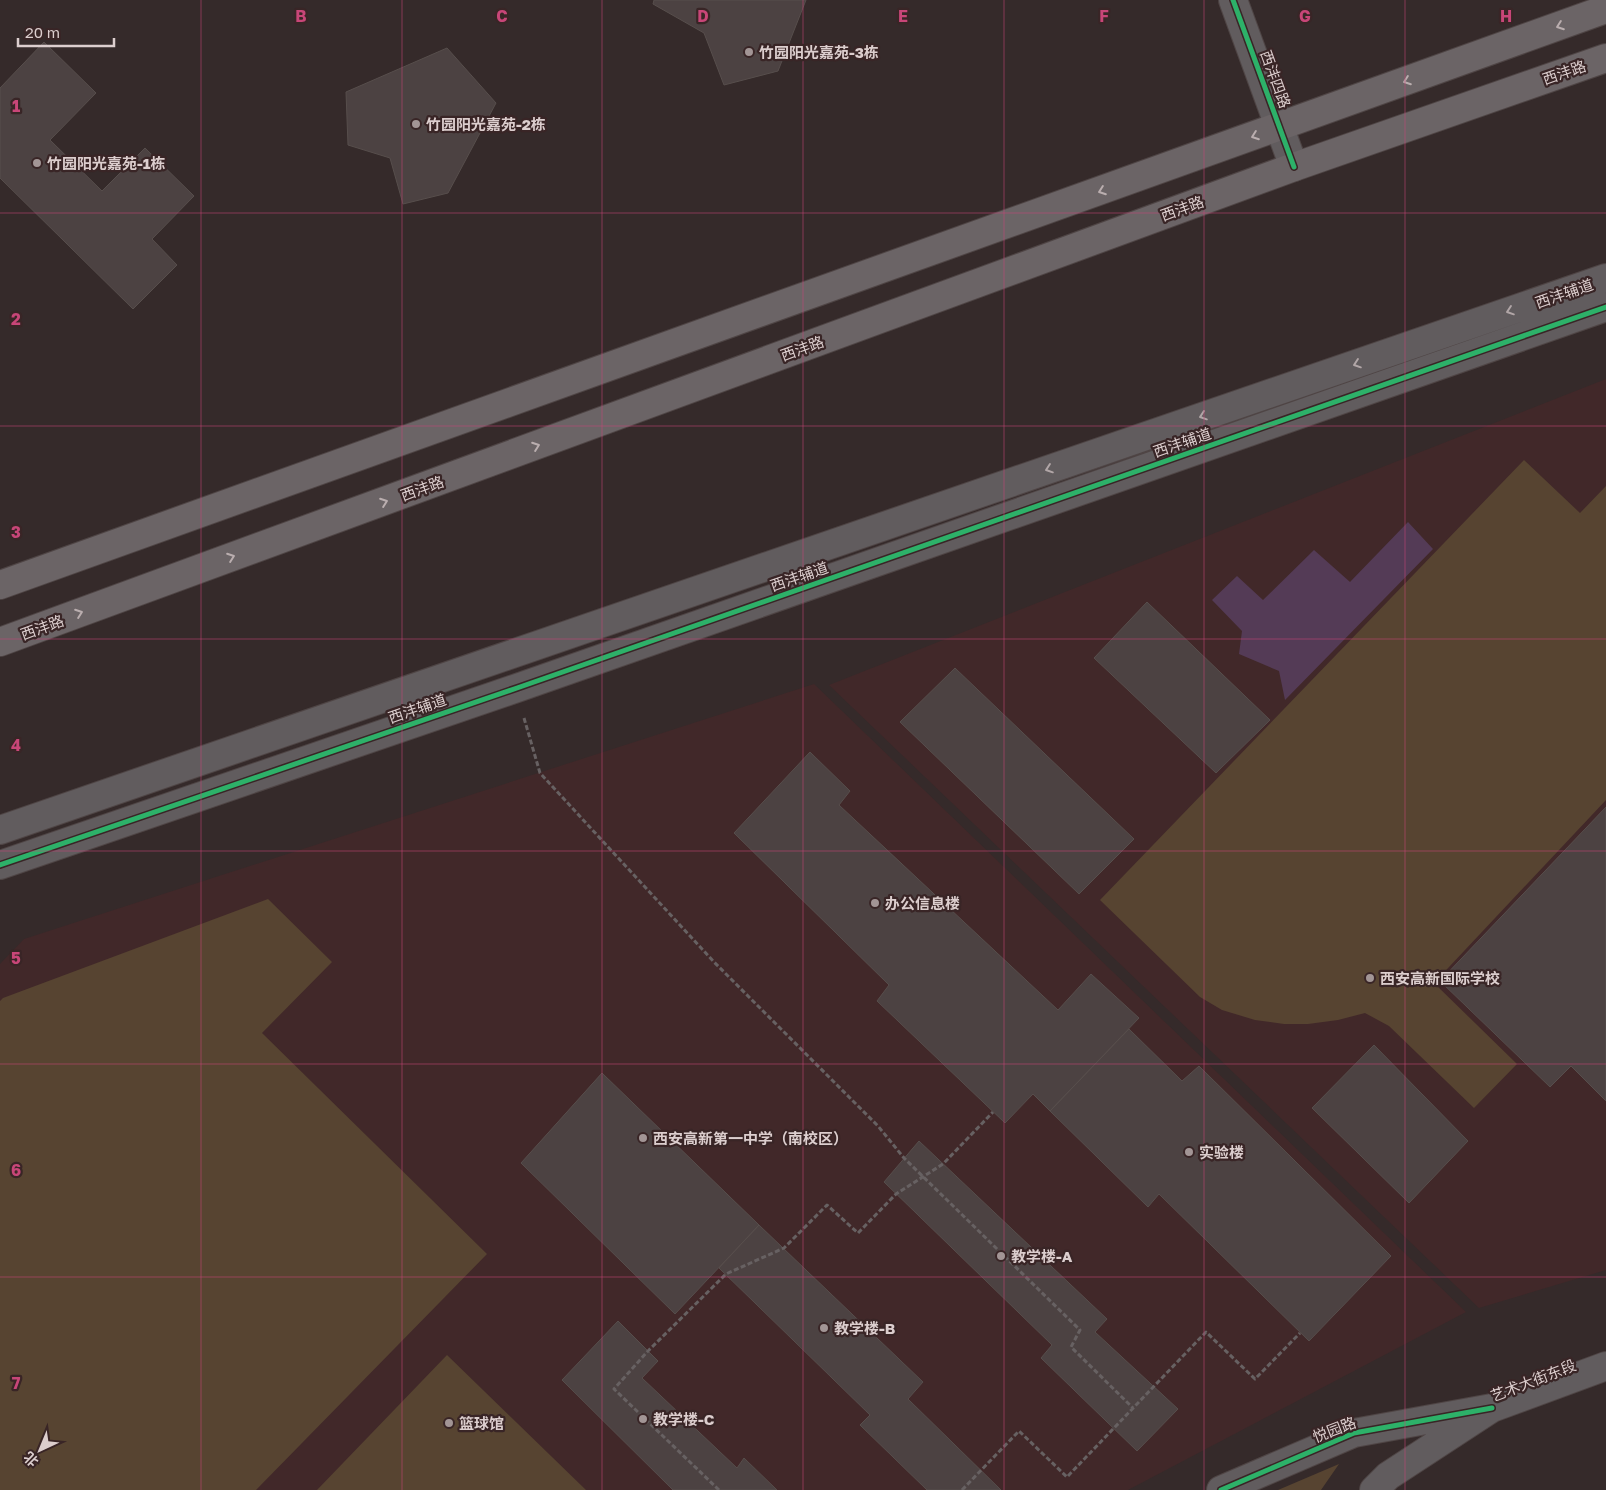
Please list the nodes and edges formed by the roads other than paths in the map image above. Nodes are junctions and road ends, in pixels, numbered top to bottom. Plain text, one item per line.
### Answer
1 (1233, 0) edge
2 (1606, 9) edge
3 (1606, 58) edge
4 (1280, 127) junction
5 (1294, 167) junction
6 (1606, 278) edge
7 (1606, 307) edge
8 (0, 585) edge
9 (0, 642) edge
10 (6, 831) edge
11 (30, 853) junction
12 (0, 865) edge
13 (0, 884) edge
14 (1606, 1366) edge
15 (1492, 1408) junction
16 (1221, 1490) edge
17 (1374, 1490) edge

1 - 4 street, 西沣四路
2 -> 4 highway
3 - 5 highway, 西沣路
4 - 5 street, 西沣四路
4 -> 8 highway
9 -> 5 highway, 西沣路
6 -> 10 street, 西沣辅道
7 - 11 street, 西沣辅道
11 - 12 street, 西沣辅道
11 - 13 street
14 - 15 street, 艺术大街东段
15 - 16 street, 悦园路
15 - 17 street, 艺术大街东段

